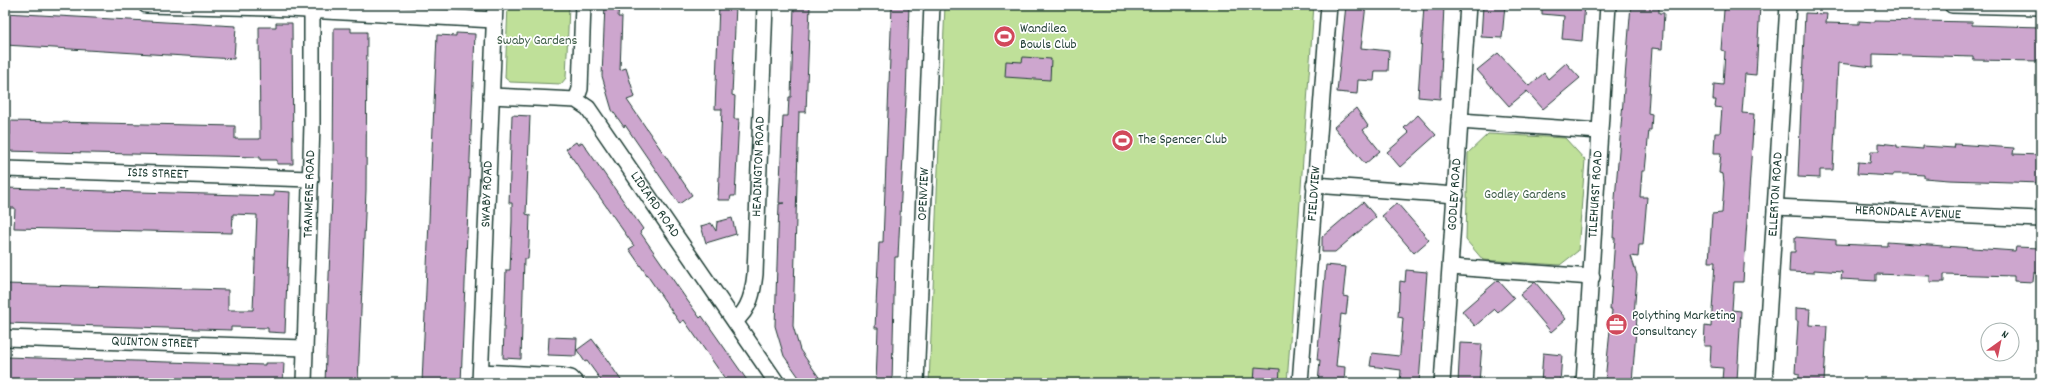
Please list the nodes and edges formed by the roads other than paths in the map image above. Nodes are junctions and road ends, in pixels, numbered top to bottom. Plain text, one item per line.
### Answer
1 (146, 5) edge
2 (495, 5) edge
3 (583, 5) edge
4 (765, 5) edge
5 (932, 5) edge
6 (1329, 5) edge
7 (1468, 5) edge
8 (1608, 5) edge
9 (1788, 5) edge
10 (1952, 5) edge
11 (174, 6) edge
12 (2041, 7) edge
13 (312, 8) edge
14 (494, 20) junction
15 (491, 96) junction
16 (576, 100) junction
17 (1460, 121) junction
18 (1599, 132) junction
19 (5, 169) edge
20 (311, 179) junction
21 (1314, 185) junction
22 (1456, 195) junction
23 (1775, 207) junction
24 (2041, 219) edge
25 (1451, 267) junction
26 (1592, 277) junction
27 (735, 321) junction
28 (5, 338) edge
29 (305, 348) junction
30 (481, 378) edge
31 (304, 383) edge
32 (576, 383) edge
33 (777, 383) edge
34 (916, 383) edge
35 (1300, 383) edge
36 (1442, 383) edge
37 (1584, 383) edge
38 (1764, 383) edge

1 - 11 street
2 - 14 street, SWABY ROAD
3 - 16 street
4 - 27 street, HEADINGTON ROAD
5 - 34 street, OPENVIEW
6 - 21 street, FIELDVIEW
7 - 17 street, GODLEY ROAD
8 - 18 street, TILEHURST ROAD
9 - 23 street, ELLERTON ROAD
10 - 12 street
11 - 13 street
13 - 14 street
13 - 20 street, TRANMERE ROAD
14 - 15 street, SWABY ROAD
15 - 16 street
15 - 30 street, SWABY ROAD
16 - 27 street, LIDIARD ROAD
17 - 18 street
17 - 22 street, GODLEY ROAD
18 - 26 street, TILEHURST ROAD
19 - 20 street, ISIS STREET
20 - 29 street, TRANMERE ROAD
21 - 22 street
21 - 35 street, FIELDVIEW
22 - 25 street, GODLEY ROAD
23 - 24 street, HERONDALE AVENUE
23 - 38 street, ELLERTON ROAD
25 - 26 street
25 - 36 street, GODLEY ROAD
26 - 37 street, TILEHURST ROAD
27 - 33 street, LIDIARD ROAD
28 - 29 street, QUINTON STREET
29 - 31 street, TRANMERE ROAD
30 - 32 street

